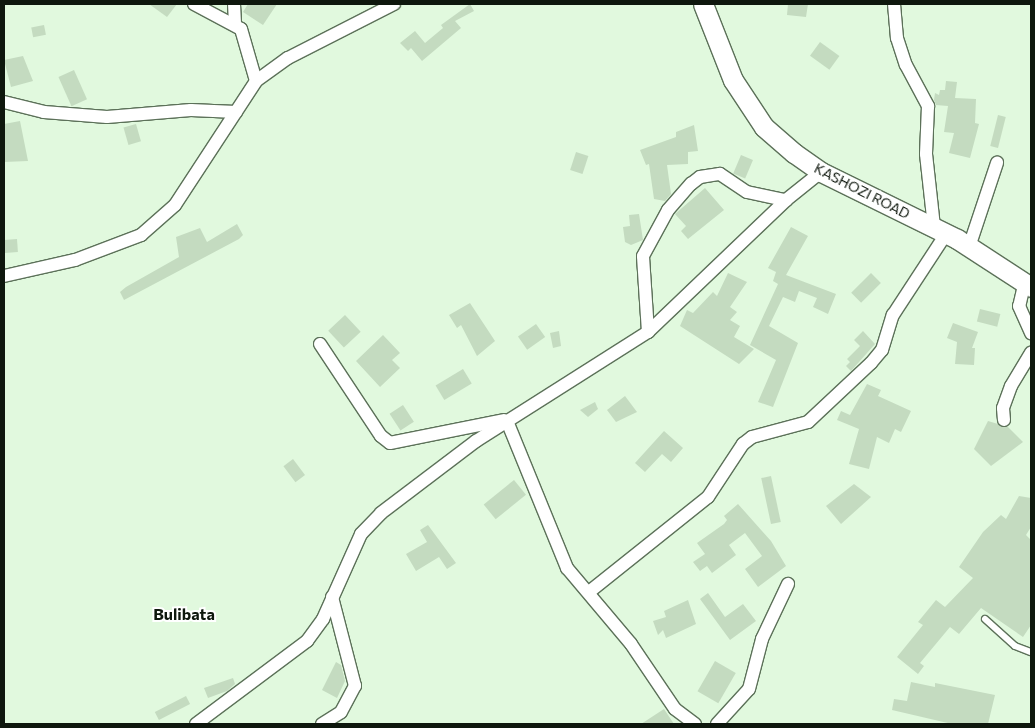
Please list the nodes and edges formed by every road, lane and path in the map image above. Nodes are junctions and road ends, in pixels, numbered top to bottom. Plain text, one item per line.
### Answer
1 (194, 4) edge
2 (234, 4) edge
3 (394, 4) edge
4 (703, 4) edge
5 (894, 4) edge
6 (235, 24) junction
7 (256, 81) junction
8 (4, 102) edge
9 (236, 112) junction
10 (997, 163) dead end
11 (820, 172) junction
12 (786, 200) junction
13 (940, 231) junction
14 (969, 247) junction
15 (4, 276) edge
16 (1028, 284) edge
17 (648, 332) junction
18 (1031, 333) edge
19 (320, 344) dead end
20 (1031, 353) edge
21 (509, 420) junction
22 (1004, 420) dead end
23 (788, 584) dead end
24 (589, 592) junction
25 (332, 597) junction
26 (985, 619) dead end
27 (1031, 652) edge
28 (196, 724) edge
29 (322, 724) edge
30 (695, 724) edge
31 (717, 724) edge

1 - 6 street
2 - 6 street
3 - 7 street
4 - 11 main road, KASHOZI ROAD
5 - 13 street
6 - 7 street
7 - 9 street
8 - 9 street
9 - 15 street
10 - 14 street
11 - 12 street
11 - 13 main road, KASHOZI ROAD
12 - 17 street
12 - 17 street
13 - 14 main road, KASHOZI ROAD
13 - 24 street
14 - 16 main road, KASHOZI ROAD
16 - 18 street
17 - 21 street
19 - 21 street
20 - 22 street
21 - 24 street
21 - 25 street
23 - 31 street
24 - 30 street
25 - 28 street
25 - 29 street
26 - 27 lane

